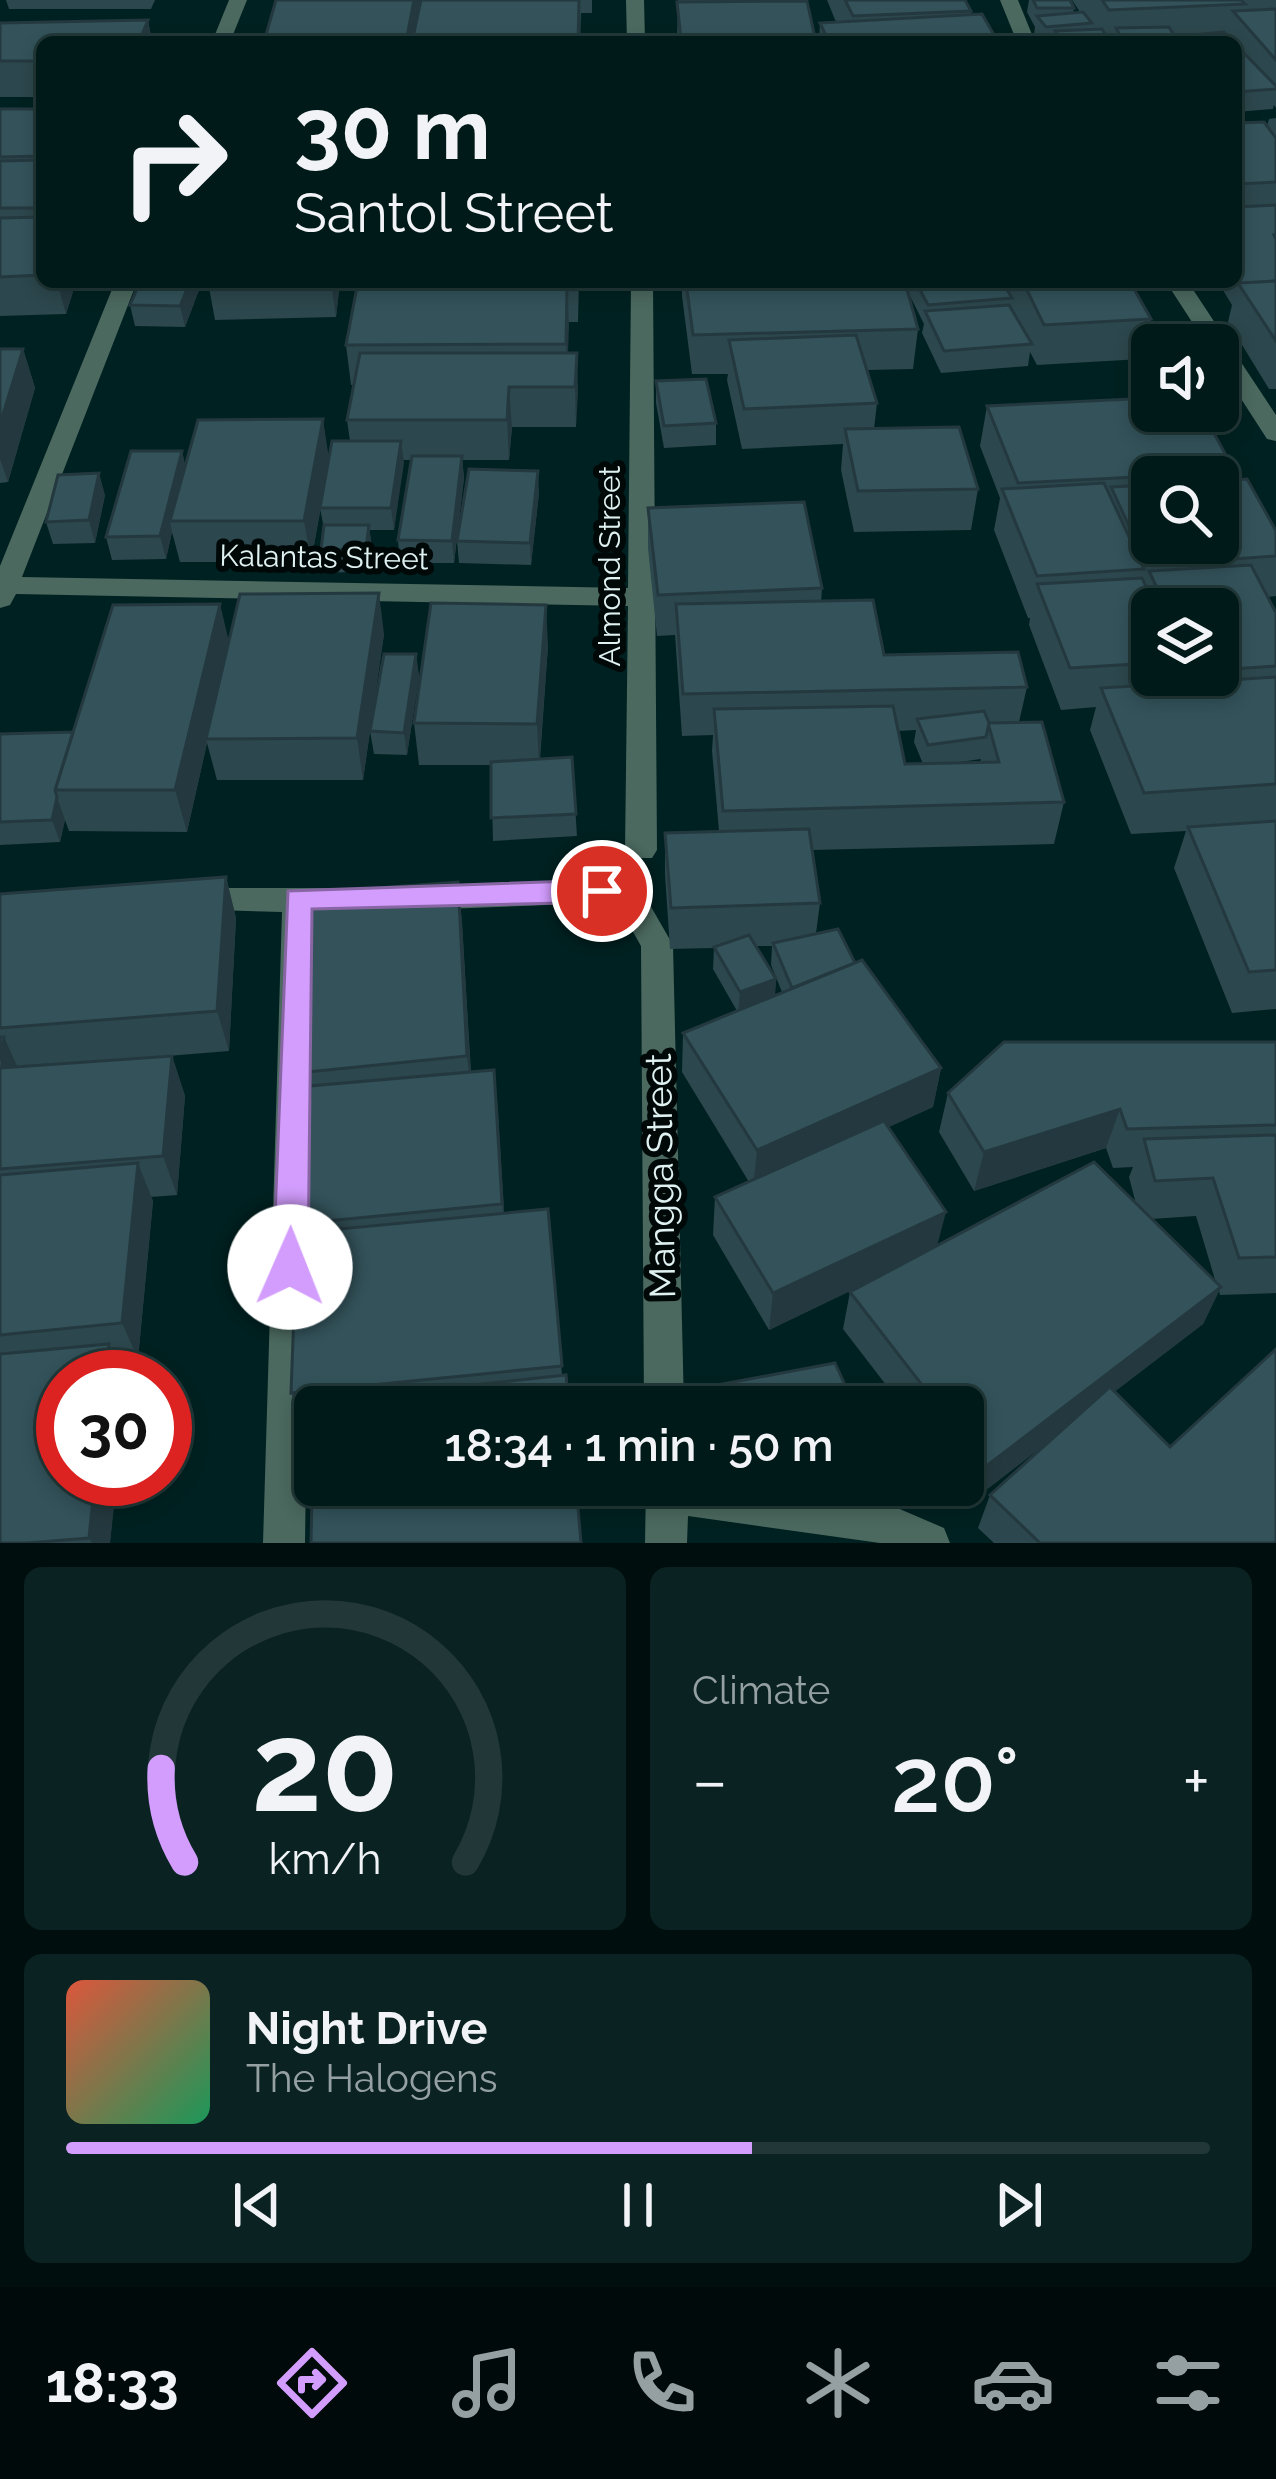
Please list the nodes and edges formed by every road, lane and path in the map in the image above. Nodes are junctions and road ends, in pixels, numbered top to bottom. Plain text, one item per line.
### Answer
1 (238, 0) edge
2 (634, 0) edge
3 (1009, 0) edge
4 (223, 36) edge
5 (636, 36) edge
6 (1024, 36) edge
7 (124, 288) edge
8 (641, 288) edge
9 (1181, 288) edge
10 (1204, 324) edge
11 (1239, 377) edge
12 (1276, 434) edge
13 (3, 592) edge
14 (642, 597) junction
15 (641, 850) dead end
16 (298, 898) junction
17 (160, 901) edge
18 (664, 1386) edge
19 (667, 1506) edge
20 (784, 1506) edge
21 (284, 1543) edge
22 (666, 1543) edge
23 (929, 1543) edge

1 - 4 street
2 - 5 street
3 - 6 street
7 - 13 street
8 - 14 street, Almond Street
9 - 10 street
11 - 12 street
13 - 14 street, Kalantas Street
14 - 15 street, Almond Street
16 - 17 street
16 - 18 street, Mangga Street
16 - 21 street
19 - 22 street
20 - 23 street

